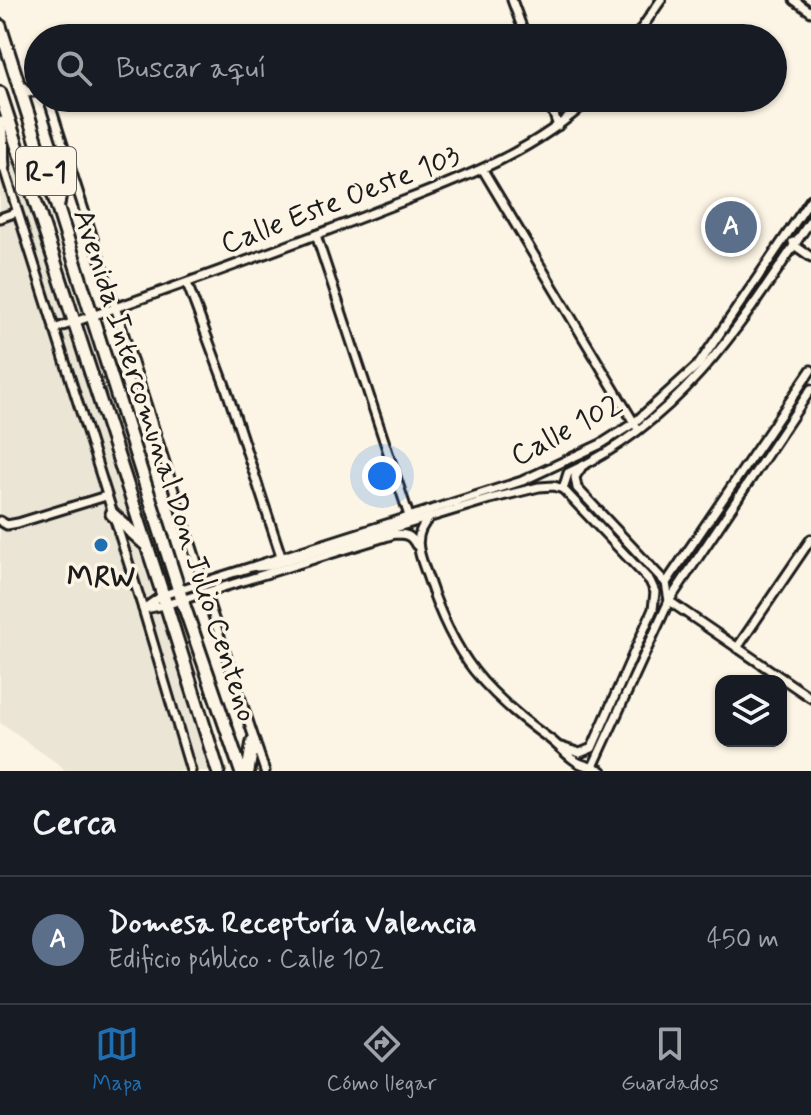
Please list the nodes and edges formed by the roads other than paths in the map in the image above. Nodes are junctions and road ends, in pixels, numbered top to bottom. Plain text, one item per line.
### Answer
1 (512, 0) edge
2 (661, 0) edge
3 (794, 0) edge
4 (811, 12) edge
5 (521, 24) edge
6 (645, 24) edge
7 (0, 26) edge
8 (18, 82) junction
9 (24, 87) edge
10 (0, 93) edge
11 (24, 102) edge
12 (27, 112) edge
13 (53, 112) edge
14 (553, 112) edge
15 (574, 112) edge
16 (0, 123) edge
17 (558, 126) junction
18 (68, 160) junction
19 (2, 161) edge
20 (483, 170) junction
21 (811, 199) edge
22 (17, 212) junction
23 (58, 212) junction
24 (0, 218) edge
25 (810, 223) edge
26 (791, 229) junction
27 (316, 235) junction
28 (794, 245) junction
29 (811, 257) edge
30 (187, 283) junction
31 (115, 308) junction
32 (91, 316) junction
33 (74, 322) junction
34 (54, 329) junction
35 (811, 370) edge
36 (811, 389) edge
37 (791, 400) junction
38 (800, 405) junction
39 (634, 423) junction
40 (639, 431) junction
41 (581, 467) junction
42 (563, 489) junction
43 (106, 496) junction
44 (112, 514) junction
45 (409, 516) junction
46 (430, 517) junction
47 (0, 521) edge
48 (700, 535) junction
49 (811, 539) edge
50 (708, 541) junction
51 (145, 545) junction
52 (416, 545) junction
53 (633, 547) junction
54 (619, 548) junction
55 (281, 556) junction
56 (249, 568) junction
57 (203, 581) junction
58 (666, 583) junction
59 (205, 592) junction
60 (181, 595) junction
61 (164, 600) junction
62 (669, 601) junction
63 (143, 609) junction
64 (643, 633) junction
65 (652, 637) junction
66 (737, 648) junction
67 (811, 698) edge
68 (253, 741) junction
69 (561, 747) junction
70 (587, 768) edge
71 (191, 771) edge
72 (218, 771) edge
73 (241, 771) edge
74 (248, 771) edge
75 (265, 771) edge
76 (602, 771) edge

1 - 5 street
2 - 6 street
3 - 4 street
7 - 8 main road, Avenida Intercomunal Don Julio Centeno / R-1
8 - 9 street
8 - 11 main road, Avenida Intercomunal Don Julio Centeno / R-1
10 - 33 main road, Avenida Intercomunal Don Julio Centeno / R-1
12 - 23 main road, Avenida Intercomunal Don Julio Centeno / R-1
13 - 18 street, Avenida Intercomunal Don Julio Centeno
14 - 17 street
15 - 17 street, Calle Este Oeste 103
16 - 19 main road
17 - 20 street, Calle Este Oeste 103
18 - 23 street
18 - 31 street, Avenida Intercomunal Don Julio Centeno
19 - 22 street
20 - 27 street, Calle Este Oeste 103
20 - 39 street
21 - 26 street, Calle 102
22 - 24 street
22 - 34 street
23 - 32 main road, Avenida Intercomunal Don Julio Centeno / R-1
25 - 26 street
25 - 28 street, Calle 102
26 - 28 street
26 - 39 street, Calle 102
27 - 30 street, Calle Este Oeste 103
27 - 45 street
28 - 29 street
28 - 40 street, Calle 102
30 - 31 street, Calle Este Oeste 103
30 - 55 street
31 - 32 street, Calle Este Oeste 103
31 - 57 street, Avenida Intercomunal Don Julio Centeno
32 - 33 street, Calle Este Oeste 103
32 - 60 main road, Avenida Intercomunal Don Julio Centeno / R-1
33 - 34 street, Calle Este Oeste 103
33 - 51 main road, Avenida Intercomunal Don Julio Centeno / R-1
34 - 43 street
35 - 37 street
36 - 38 street
37 - 38 street
37 - 48 street
38 - 50 street
39 - 40 street
39 - 45 street, Calle 102
40 - 41 street, Calle 102
41 - 42 street, Calle 102
41 - 53 street
42 - 46 street, Calle 102
42 - 54 street
43 - 44 street
43 - 47 street
44 - 51 main road
44 - 63 street
45 - 55 street, Calle 102
46 - 52 street
46 - 56 street, Calle 102
48 - 50 street
48 - 58 street
49 - 66 street
50 - 62 street
51 - 61 main road, Avenida Intercomunal Don Julio Centeno / R-1
52 - 59 street, Calle 102
52 - 69 street
53 - 54 street
53 - 58 street
54 - 64 street
55 - 56 street, Calle 102
56 - 57 street, Calle 102
57 - 60 street, Calle 102
58 - 62 street
59 - 60 street, Calle 102
59 - 68 street, Avenida Intercomunal Don Julio Centeno
60 - 61 street, Calle 102
60 - 73 main road, Avenida Intercomunal Don Julio Centeno / R-1
61 - 63 street, Calle 102
61 - 72 main road, Avenida Intercomunal Don Julio Centeno / R-1
62 - 65 street
62 - 66 street
63 - 71 street
64 - 65 street
64 - 69 street
65 - 70 street
66 - 67 street
68 - 74 main road
68 - 75 street, Avenida Intercomunal Don Julio Centeno
69 - 70 street
70 - 76 street

